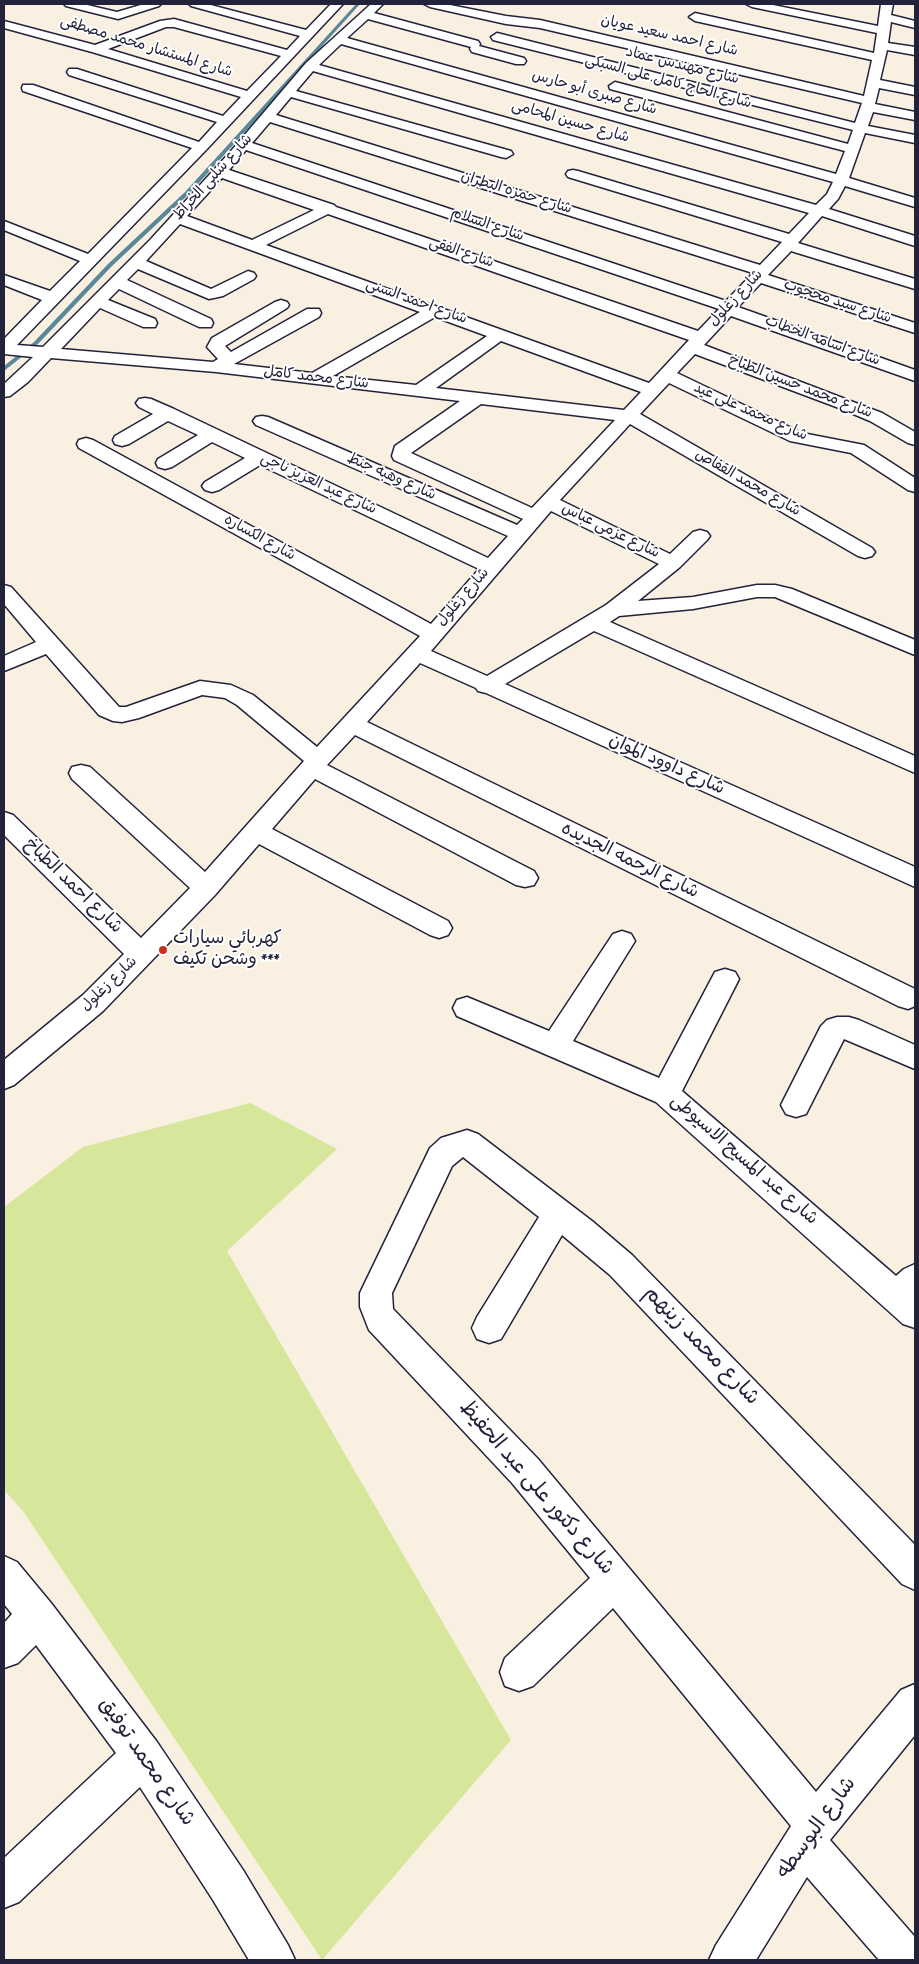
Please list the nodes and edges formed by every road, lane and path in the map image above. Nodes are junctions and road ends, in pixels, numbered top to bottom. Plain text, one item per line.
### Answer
1 (70, 4) edge
2 (153, 4) edge
3 (195, 4) edge
4 (337, 4) edge
5 (377, 4) edge
6 (430, 4) edge
7 (752, 4) edge
8 (91, 6) edge
9 (520, 8) dead end
10 (305, 15) dead end
11 (366, 15) junction
12 (694, 18) dead end
13 (499, 19) junction
14 (326, 20) junction
15 (4, 24) edge
16 (915, 24) edge
17 (348, 26) junction
18 (882, 29) edge
19 (308, 34) junction
20 (497, 37) dead end
21 (338, 40) junction
22 (915, 44) edge
23 (96, 49) junction
24 (915, 51) edge
25 (289, 54) junction
26 (534, 64) dead end
27 (310, 66) junction
28 (73, 72) dead end
29 (601, 82) dead end
30 (28, 88) dead end
31 (870, 91) junction
32 (915, 91) edge
33 (287, 92) junction
34 (250, 96) junction
35 (915, 116) edge
36 (268, 117) junction
37 (226, 121) junction
38 (860, 128) junction
39 (915, 139) edge
40 (244, 145) junction
41 (202, 147) junction
42 (852, 149) junction
43 (506, 154) dead end
44 (220, 172) junction
45 (573, 174) dead end
46 (842, 180) junction
47 (209, 184) junction
48 (915, 203) edge
49 (329, 208) junction
50 (820, 212) junction
51 (178, 218) junction
52 (310, 218) junction
53 (4, 225) edge
54 (915, 241) edge
55 (790, 242) junction
56 (254, 245) junction
57 (90, 260) junction
58 (136, 263) junction
59 (761, 274) junction
60 (248, 276) dead end
61 (4, 280) edge
62 (118, 282) junction
63 (915, 284) edge
64 (53, 298) junction
65 (98, 301) junction
66 (281, 305) dead end
67 (729, 308) junction
68 (435, 310) junction
69 (313, 313) dead end
70 (149, 323) dead end
71 (205, 323) dead end
72 (915, 328) edge
73 (500, 334) junction
74 (697, 342) junction
75 (7, 349) edge
76 (42, 351) junction
77 (224, 363) junction
78 (667, 375) junction
79 (915, 376) edge
80 (315, 379) junction
81 (652, 390) junction
82 (420, 391) junction
83 (4, 392) edge
84 (477, 398) junction
85 (145, 403) dead end
86 (168, 413) junction
87 (628, 416) junction
88 (262, 421) dead end
89 (912, 433) edge
90 (212, 434) junction
91 (122, 440) dead end
92 (86, 444) dead end
93 (260, 457) junction
94 (165, 462) dead end
95 (212, 486) dead end
96 (915, 486) edge
97 (541, 510) junction
98 (520, 534) junction
99 (700, 536) dead end
100 (864, 552) dead end
101 (673, 563) junction
102 (491, 567) junction
103 (4, 591) edge
104 (614, 610) junction
105 (595, 623) junction
106 (433, 634) junction
107 (50, 644) junction
108 (915, 648) edge
109 (417, 653) junction
110 (4, 664) edge
111 (486, 686) junction
112 (352, 724) junction
113 (315, 763) junction
114 (915, 765) edge
115 (81, 773) dead end
116 (4, 821) edge
117 (256, 832) junction
118 (525, 878) dead end
119 (915, 878) edge
120 (206, 888) junction
121 (439, 928) dead end
122 (622, 941) dead end
123 (141, 954) junction
124 (725, 979) dead end
125 (908, 998) dead end
126 (467, 1008) dead end
127 (555, 1046) junction
128 (915, 1058) edge
129 (4, 1077) edge
130 (666, 1094) junction
131 (796, 1106) dead end
132 (467, 1143) joint
133 (558, 1213) junction
134 (909, 1296) edge
135 (489, 1328) dead end
136 (915, 1572) edge
137 (4, 1575) edge
138 (614, 1581) junction
139 (38, 1616) junction
140 (4, 1649) edge
141 (519, 1672) dead end
142 (915, 1704) edge
143 (144, 1756) junction
144 (811, 1833) junction
145 (4, 1887) edge
146 (273, 1960) edge
147 (731, 1960) edge
148 (907, 1960) edge

1 - 8 street
2 - 8 street
3 - 19 street
4 - 14 street, شارع شلبى الخراط
5 - 11 street, شارع شلبى الخراط
6 - 13 street, شارع احمد سعيد عويان
7 - 18 street
9 - 13 street
10 - 14 street
11 - 17 street, شارع شلبى الخراط
11 - 26 street
12 - 18 street
13 - 31 street, شارع احمد سعيد عويان
14 - 17 street
14 - 19 street, شارع شلبى الخراط
15 - 23 street, شارع المستشار محمد مصطفى
16 - 18 street
17 - 21 street, شارع شلبى الخراط
18 - 22 street
18 - 24 street
18 - 31 street, شارع زغلول
19 - 25 street, شارع شلبى الخراط
20 - 38 street, شارع مهندس عماد
21 - 27 street, شارع شلبى الخراط
21 - 46 street, شارع صبرى أبو حارس
23 - 25 street
23 - 34 street, شارع المستشار محمد مصطفى
25 - 34 street, شارع شلبى الخراط
27 - 33 street, شارع شلبى الخراط
27 - 50 street, شارع حسين المحامى
28 - 37 street
29 - 42 street, شارع الحاج كامل على السبكى
30 - 41 street
31 - 32 street
31 - 35 street
31 - 38 street, شارع زغلول
33 - 36 street, شارع شلبى الخراط
33 - 43 street
34 - 37 street, شارع شلبى الخراط
36 - 40 street, شارع شلبى الخراط
36 - 59 street, شارع حمزه البطران
37 - 41 street, شارع شلبى الخراط
38 - 39 street, شارع مهندس عماد
38 - 42 street, شارع زغلول
40 - 44 street, شارع شلبى الخراط
40 - 67 street, شارع السلام
41 - 57 street, شارع شلبى الخراط
42 - 46 street, شارع زغلول
44 - 47 street, شارع شلبى الخراط
44 - 49 street, شارع الفقى
45 - 55 street
46 - 48 street, شارع صبرى أبو حارس
46 - 50 street, شارع زغلول
47 - 51 street, شارع شلبى الخراط
47 - 52 street
49 - 52 street
49 - 74 street, شارع الفقى
50 - 54 street, شارع حسين المحامى
50 - 55 street, شارع زغلول
51 - 56 street, شارع احمد السنى
51 - 58 street, شارع شلبى الخراط
52 - 56 street
53 - 57 street
55 - 59 street, شارع زغلول
55 - 63 street
56 - 68 street, شارع احمد السنى
57 - 64 street, شارع شلبى الخراط
58 - 60 street
58 - 62 street, شارع شلبى الخراط
59 - 67 street, شارع زغلول
59 - 72 street, شارع سيد محجوب
61 - 64 street
62 - 65 street, شارع شلبى الخراط
62 - 71 street
64 - 75 street, شارع شلبى الخراط
65 - 70 street
65 - 76 street, شارع شلبى الخراط
66 - 77 street
67 - 74 street, شارع زغلول
67 - 79 street, شارع اسامه الخطاب
68 - 73 street, شارع احمد السنى
68 - 80 street
69 - 77 street
73 - 81 street, شارع احمد السنى
73 - 82 street
74 - 78 street, شارع زغلول
74 - 89 street, شارع محمد حسين الطباخ
75 - 76 street, شارع محمد كامل
76 - 77 street, شارع محمد كامل
76 - 83 street, شارع شلبى الخراط
77 - 80 street, شارع محمد كامل
78 - 81 street, شارع زغلول
78 - 96 street, شارع محمد على عيد
80 - 82 street, شارع محمد كامل
81 - 87 street, شارع زغلول
82 - 84 street, شارع محمد كامل
84 - 87 street, شارع محمد كامل
84 - 97 street, شارع عزمى عباس
85 - 86 street, شارع عبد العزيز ناجى
86 - 90 street, شارع عبد العزيز ناجى
86 - 91 street
87 - 97 street, شارع زغلول
87 - 100 street, شارع محمد القفاص
88 - 98 street, شارع وهبه جنط
90 - 93 street, شارع عبد العزيز ناجى
90 - 94 street
92 - 106 street, شارع الكساره
93 - 95 street
93 - 102 street, شارع عبد العزيز ناجى
97 - 98 street, شارع زغلول
97 - 101 street, شارع عزمى عباس
98 - 102 street, شارع زغلول
99 - 101 street
101 - 104 street
102 - 106 street, شارع زغلول
103 - 107 street
104 - 105 street
104 - 108 street
105 - 111 street
105 - 114 street
106 - 109 street, شارع زغلول
107 - 110 street
107 - 113 street
109 - 111 street, شارع داوود الموان
109 - 112 street, شارع زغلول
111 - 119 street, شارع داوود الموان
112 - 113 street, شارع زغلول
112 - 125 street, شارع الرحمه الجديده
113 - 117 street, شارع زغلول
113 - 118 street
115 - 120 street
116 - 123 street, شارع احمد الطباخ
117 - 120 street, شارع زغلول
117 - 121 street
120 - 123 street, شارع زغلول
122 - 127 street
123 - 129 street, شارع زغلول
124 - 130 street
126 - 127 street, شارع عبد المسيح الاسيوطى
127 - 130 street, شارع عبد المسيح الاسيوطى
128 - 131 street
130 - 134 street, شارع عبد المسيح الاسيوطى
132 - 133 street, شارع محمد زينهم
132 - 138 street, شارع دكتور على عبد الحفيظ
133 - 135 street
133 - 136 street, شارع محمد زينهم
137 - 139 street, شارع محمد توفيق
138 - 141 street
138 - 144 street, شارع دكتور على عبد الحفيظ
139 - 140 street
139 - 143 street, شارع محمد توفيق
142 - 144 street, شارع البوسطه
143 - 145 street
143 - 146 street, شارع محمد توفيق
144 - 147 street, شارع البوسطه
144 - 148 street, شارع دكتور على عبد الحفيظ

